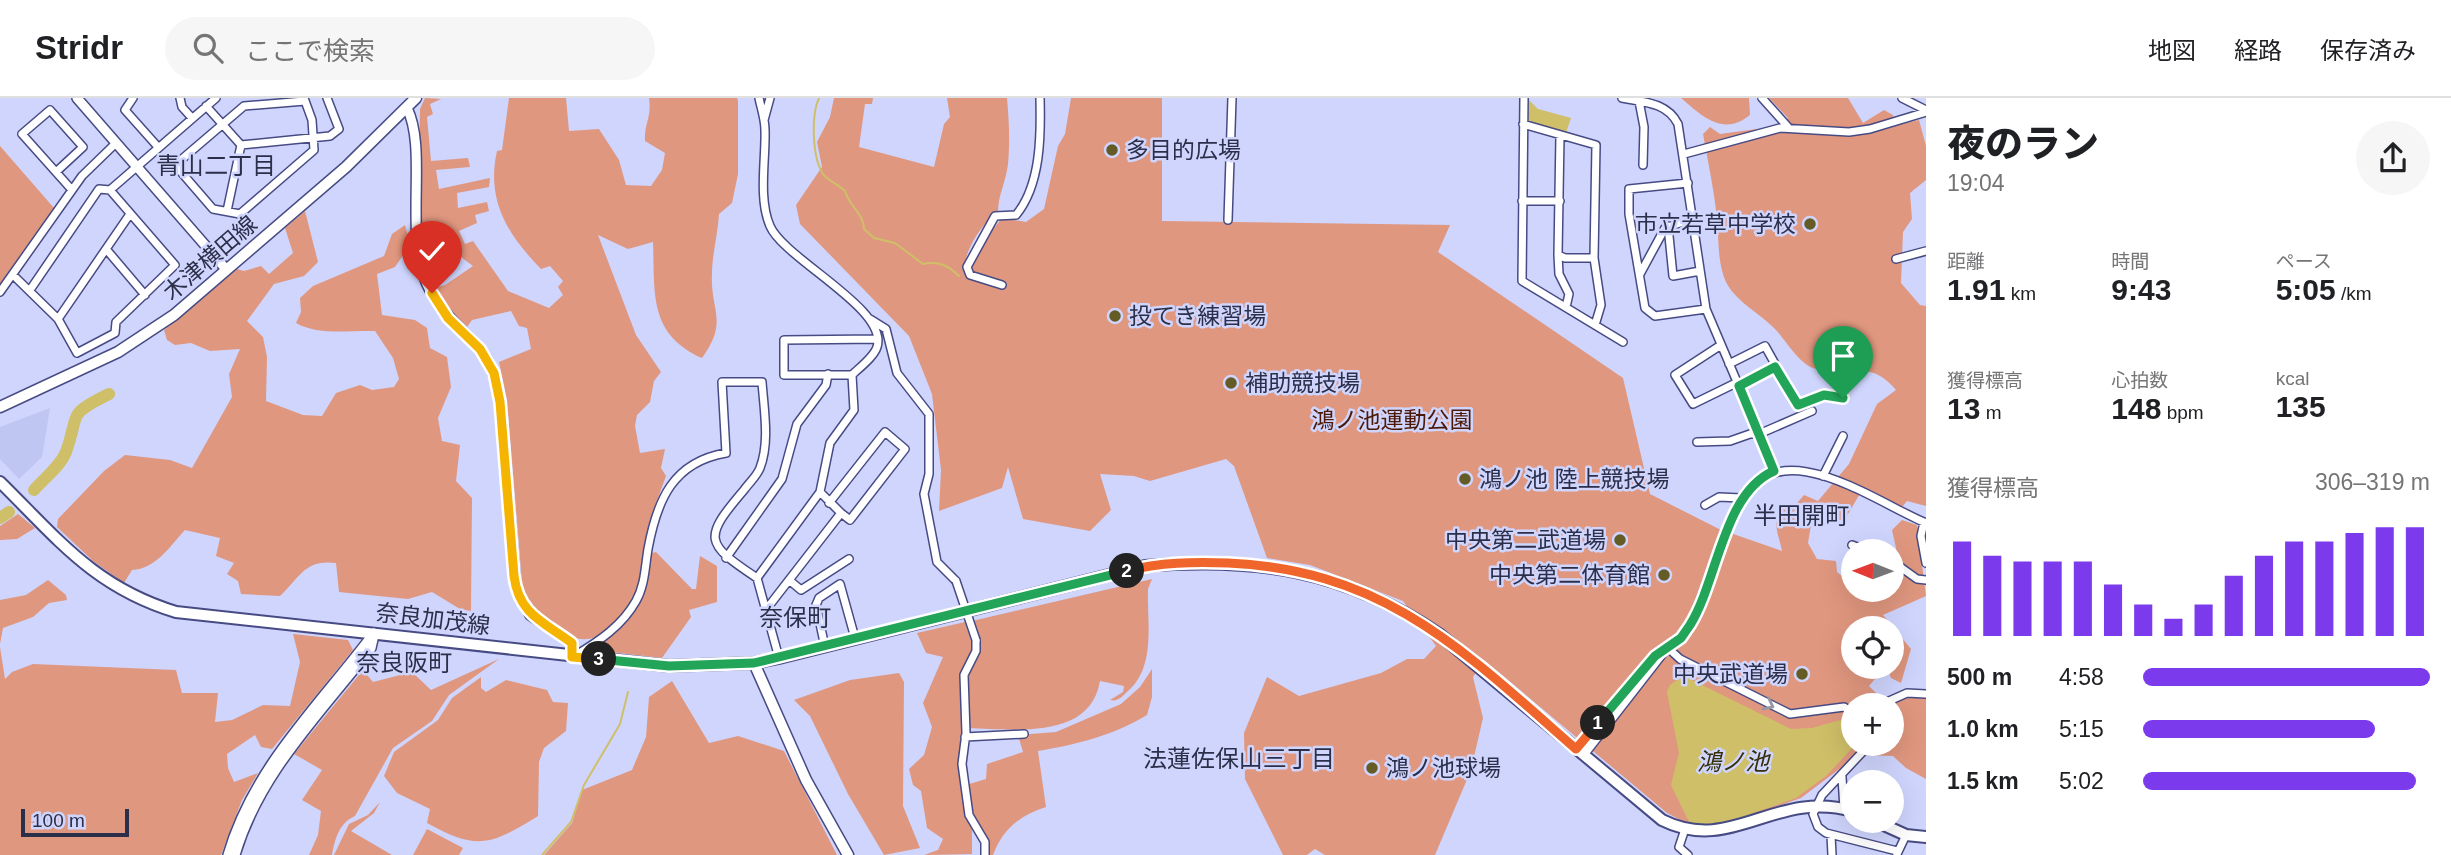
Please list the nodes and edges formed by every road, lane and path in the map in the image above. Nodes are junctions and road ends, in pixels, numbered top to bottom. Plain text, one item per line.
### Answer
1 (76, 98) edge
2 (133, 98) edge
3 (180, 98) edge
4 (216, 98) edge
5 (253, 98) edge
6 (327, 98) edge
7 (416, 98) edge
8 (760, 98) edge
9 (770, 98) edge
10 (1040, 98) edge
11 (1232, 98) edge
12 (1524, 98) edge
13 (1622, 98) edge
14 (1762, 98) edge
15 (1902, 98) edge
16 (305, 99) edge
17 (1639, 101) junction
18 (206, 106) junction
19 (244, 106) junction
20 (407, 108) junction
21 (1926, 111) edge
22 (192, 118) junction
23 (764, 121) junction
24 (223, 124) junction
25 (1523, 124) junction
26 (1788, 127) junction
27 (1560, 135) junction
28 (314, 139) junction
29 (116, 144) junction
30 (241, 145) junction
31 (158, 147) junction
32 (1684, 154) junction
33 (1643, 165) dead end
34 (136, 168) junction
35 (56, 172) junction
36 (1688, 183) junction
37 (72, 190) junction
38 (110, 190) junction
39 (1522, 201) junction
40 (1560, 201) junction
41 (227, 211) junction
42 (130, 214) junction
43 (1228, 219) dead end
44 (1692, 219) junction
45 (1668, 226) junction
46 (106, 249) junction
47 (1926, 251) edge
48 (1558, 255) junction
49 (1594, 258) junction
50 (1896, 258) dead end
51 (225, 268) junction
52 (1700, 271) junction
53 (13, 275) junction
54 (1640, 275) junction
55 (1002, 285) dead end
56 (30, 290) junction
57 (0, 292) edge
58 (145, 295) junction
59 (1566, 307) junction
60 (1706, 309) junction
61 (869, 318) junction
62 (58, 319) junction
63 (1595, 325) junction
64 (878, 339) junction
65 (1623, 342) dead end
66 (1721, 345) junction
67 (1730, 364) junction
68 (1775, 367) junction
69 (828, 374) junction
70 (852, 375) junction
71 (1739, 384) junction
72 (1843, 398) dead end
73 (0, 407) edge
74 (1812, 411) dead end
75 (1759, 435) junction
76 (1843, 436) dead end
77 (1697, 442) dead end
78 (1774, 471) junction
79 (1823, 476) junction
80 (0, 482) edge
81 (820, 492) junction
82 (1741, 498) junction
83 (829, 503) junction
84 (1705, 505) dead end
85 (841, 513) junction
86 (1925, 523) edge
87 (726, 558) junction
88 (849, 559) dead end
89 (1926, 563) edge
90 (1904, 570) edge
91 (757, 578) junction
92 (789, 580) junction
93 (1926, 580) edge
94 (765, 611) junction
95 (374, 633) junction
96 (855, 638) junction
97 (825, 647) junction
98 (1667, 647) junction
99 (572, 657) junction
100 (779, 658) junction
101 (754, 663) junction
102 (1904, 694) edge
103 (1926, 694) edge
104 (1841, 707) edge
105 (1024, 734) dead end
106 (965, 737) junction
107 (1580, 752) junction
108 (1860, 756) edge
109 (1848, 770) edge
110 (1841, 778) edge
111 (1814, 806) junction
112 (1841, 809) edge
113 (1684, 832) junction
114 (1902, 833) edge
115 (1831, 835) junction
116 (1906, 835) junction
117 (1926, 837) edge
118 (1897, 853) edge
119 (228, 855) edge
120 (235, 855) edge
121 (848, 855) edge
122 (985, 855) edge
123 (1688, 855) edge
124 (1832, 855) edge

1 - 29 street
2 - 31 street
3 - 22 street
4 - 18 street
5 - 19 street
6 - 28 street
7 - 20 main road, 木津横田線
8 - 23 street
9 - 23 street
10 - 55 street
11 - 43 street
12 - 25 street
13 - 17 street
14 - 26 street
15 - 21 street
16 - 19 street
16 - 28 street
17 - 32 street
17 - 33 street
18 - 22 street
18 - 24 street
19 - 24 street
20 - 51 main road, 木津横田線
20 - 99 street
21 - 26 street
22 - 31 street
23 - 61 street
24 - 30 street
24 - 41 street
25 - 27 street
25 - 39 street
26 - 32 street
27 - 40 street
27 - 49 street
28 - 30 street
28 - 41 street
29 - 34 street
29 - 37 street
30 - 41 street
31 - 34 street
32 - 36 street
34 - 38 street
34 - 51 street
35 - 35 street
35 - 37 street
36 - 44 street
36 - 54 street
37 - 53 street
38 - 42 street
38 - 56 street
39 - 40 street
39 - 59 street
40 - 48 street
42 - 46 street
42 - 58 street
44 - 45 street
44 - 52 street
45 - 52 street
45 - 54 street
46 - 58 street
46 - 62 street
47 - 50 street
48 - 49 street
48 - 59 street
49 - 63 street
51 - 73 main road, 木津横田線
52 - 60 street
53 - 56 street
53 - 57 street
54 - 60 street
56 - 62 street
58 - 62 street
59 - 63 street
60 - 66 street
61 - 64 street
61 - 106 street, bridge
63 - 65 street
64 - 69 street
64 - 70 street
66 - 67 street
66 - 71 street
67 - 68 street
67 - 71 street
68 - 71 street
68 - 72 street
69 - 70 street
69 - 87 street
70 - 81 street
71 - 75 street
74 - 75 street
75 - 77 street
75 - 78 street
76 - 79 street
78 - 79 street
78 - 82 street
79 - 86 street
80 - 95 main road, 奈良加茂線
81 - 83 street
81 - 91 street
82 - 84 street
82 - 98 street
83 - 85 street
83 - 85 street
85 - 92 street
86 - 89 street
87 - 91 street
87 - 99 street
88 - 92 street
90 - 93 street
91 - 94 street
92 - 94 street
94 - 100 street
95 - 99 main road, 奈良加茂線
95 - 119 street
95 - 120 street
96 - 97 main road, 奈良加茂線
96 - 97 street
96 - 107 main road, 奈良加茂線
97 - 100 main road, 奈良加茂線
98 -> 104 street
98 - 107 street
99 - 101 main road, 奈良加茂線
100 - 101 main road, 奈良加茂線
101 - 121 main road
102 - 103 street
105 - 106 street
106 - 122 street
107 - 113 main road, 奈良加茂線
108 - 109 street
110 - 111 street
111 - 112 main road, 奈良加茂線
111 - 113 main road, 奈良加茂線
111 - 115 street
113 - 123 street
114 - 116 main road
115 - 118 street
115 - 124 street
116 - 117 main road
116 - 118 street

